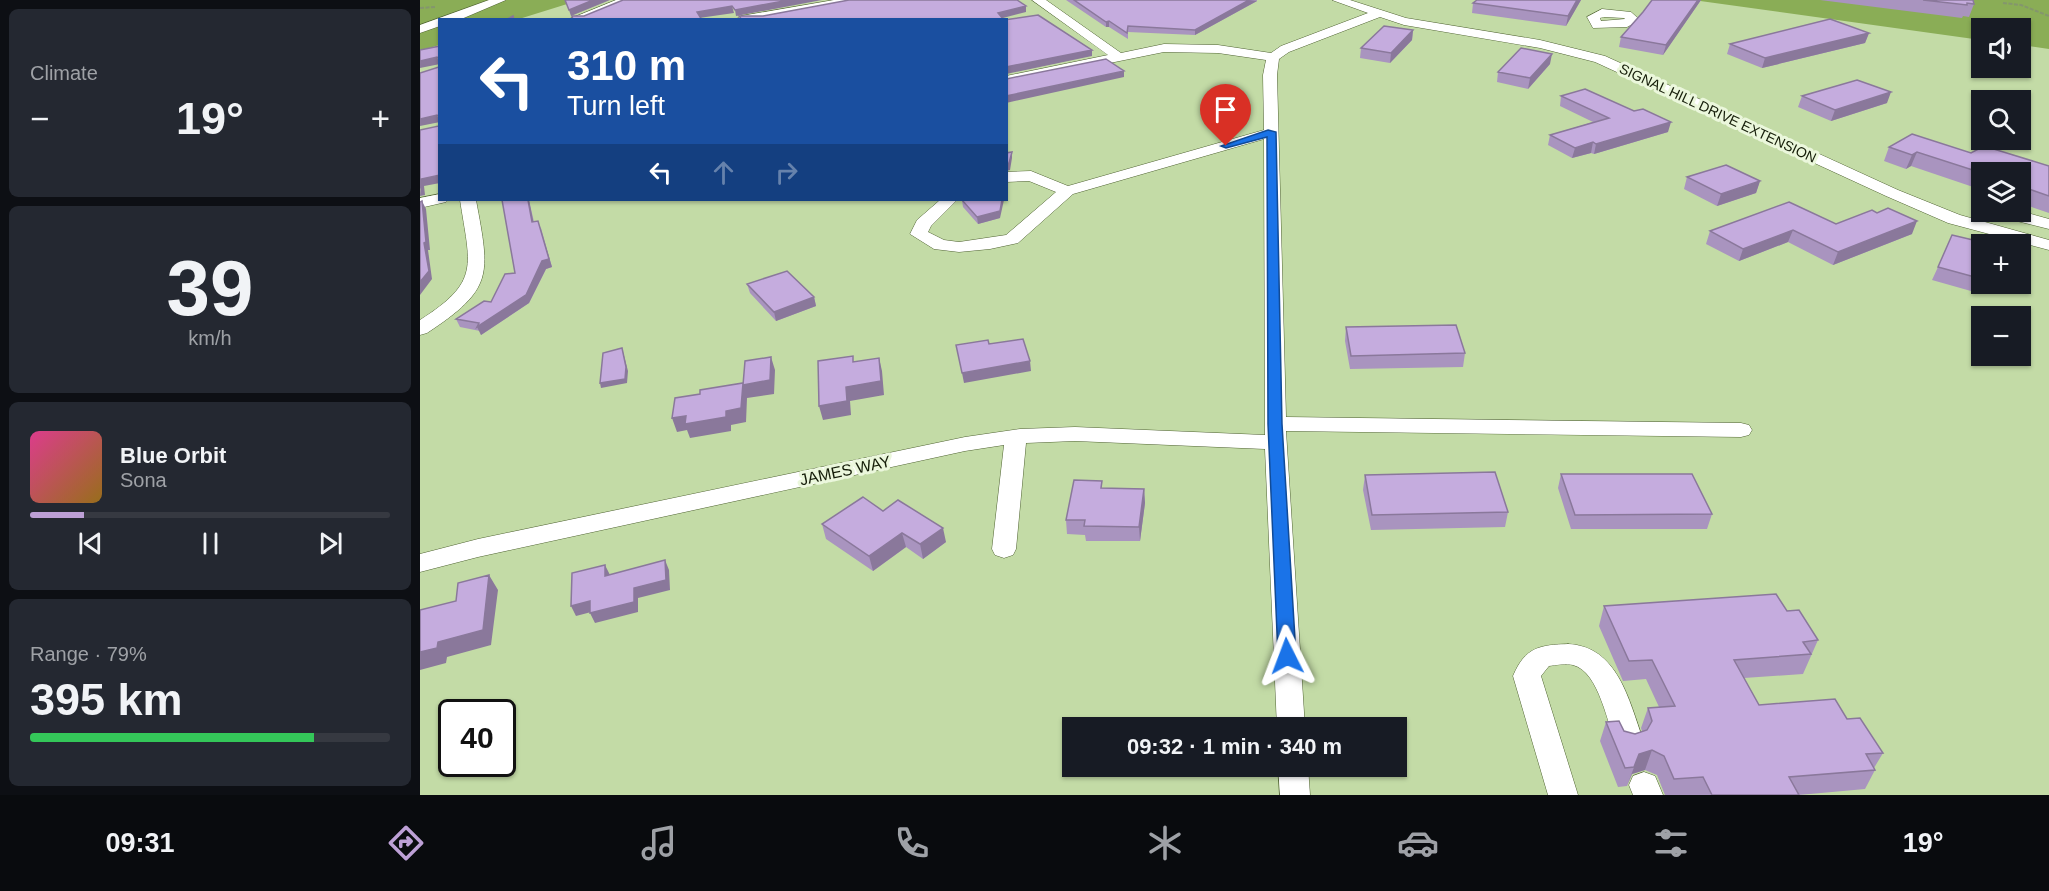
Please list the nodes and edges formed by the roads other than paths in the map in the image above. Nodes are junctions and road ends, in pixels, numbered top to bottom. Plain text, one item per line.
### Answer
1 (500, 0) edge
2 (627, 0) edge
3 (854, 0) edge
4 (1038, 0) edge
5 (1338, 0) edge
6 (1055, 12) junction
7 (1378, 14) junction
8 (1035, 16) edge
9 (452, 18) edge
10 (578, 18) edge
11 (752, 18) edge
12 (438, 23) edge
13 (420, 29) edge
14 (1588, 32) dead end
15 (1561, 48) junction
16 (1117, 56) junction
17 (1273, 57) junction
18 (1008, 80) edge
19 (1271, 132) junction
20 (1008, 177) edge
21 (1067, 191) junction
22 (438, 199) edge
23 (468, 201) edge
24 (948, 201) edge
25 (420, 203) edge
26 (2031, 219) edge
27 (2049, 224) edge
28 (2049, 245) edge
29 (420, 329) edge
30 (1741, 430) dead end
31 (1276, 433) junction
32 (1016, 437) junction
33 (1004, 549) dead end
34 (420, 563) edge
35 (1290, 717) edge
36 (1628, 740) edge
37 (1294, 777) edge
38 (1295, 795) edge
39 (1563, 795) edge

1 - 9 street
2 - 10 street
3 - 11 street
4 - 6 street
5 - 7 street, SIGNAL HILL DRIVE EXTENSION
6 - 8 street
6 - 16 street
7 - 15 street, SIGNAL HILL DRIVE EXTENSION
7 - 17 street
12 - 13 street
14 - 15 street
15 - 28 street, SIGNAL HILL DRIVE EXTENSION
16 - 17 street
16 - 18 street
17 - 19 street
19 - 21 street
19 - 31 street
20 - 21 street
21 - 24 street
22 - 25 street
23 - 29 street
26 - 27 street
30 - 31 street, JAMES WAY
31 - 32 street, JAMES WAY
31 - 35 street
32 - 33 street
32 - 34 street, JAMES WAY
36 - 39 street
37 - 38 street

